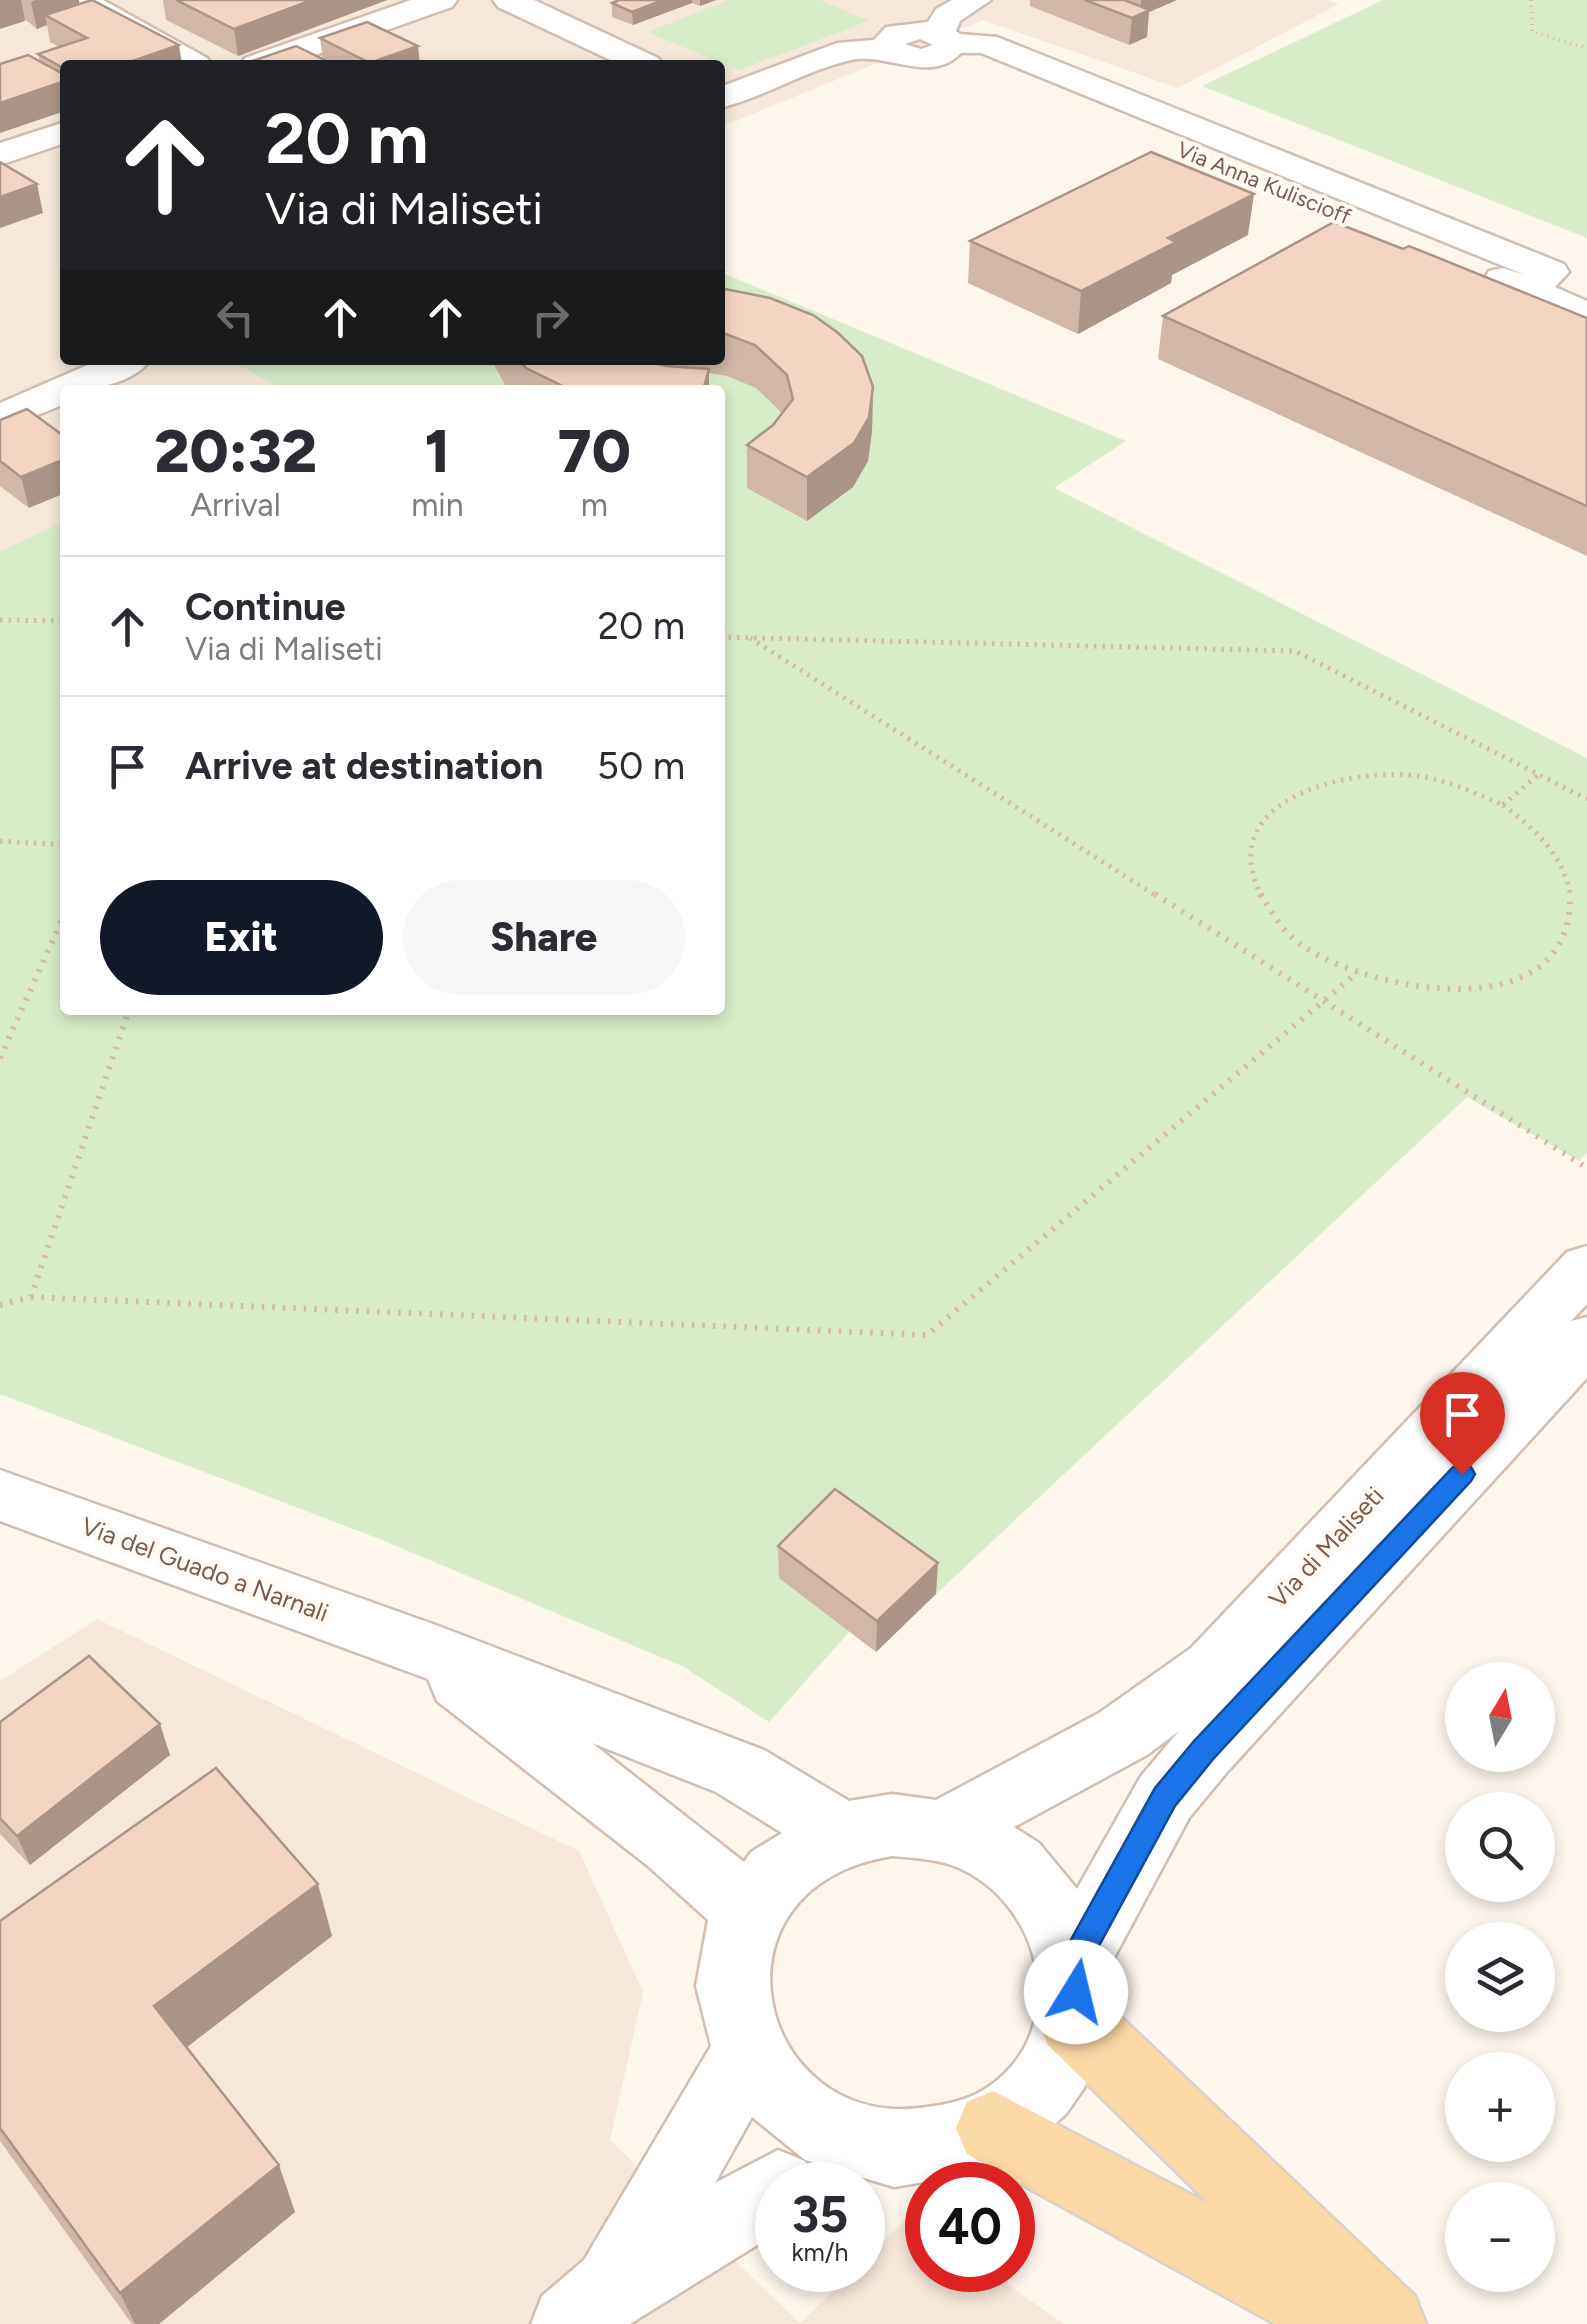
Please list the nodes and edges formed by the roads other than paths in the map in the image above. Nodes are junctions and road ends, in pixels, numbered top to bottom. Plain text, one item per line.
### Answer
1 (80, 0) edge
2 (442, 0) edge
3 (509, 0) edge
4 (975, 0) edge
5 (944, 44) junction
6 (187, 60) edge
7 (270, 60) edge
8 (636, 60) edge
9 (725, 96) edge
10 (60, 134) edge
11 (0, 155) edge
12 (1587, 314) edge
13 (119, 365) edge
14 (74, 385) edge
15 (60, 391) edge
16 (0, 418) edge
17 (1587, 1267) edge
18 (1587, 1338) edge
19 (0, 1495) edge
20 (410, 1643) junction
21 (942, 1831) junction
22 (842, 1834) junction
23 (748, 1910) junction
24 (1073, 1992) junction
25 (748, 2053) junction
26 (994, 2128) junction
27 (854, 2142) junction
28 (820, 2162) edge
29 (755, 2202) edge
30 (591, 2306) edge
31 (1353, 2324) edge
32 (1387, 2324) edge

1 - 6 street
2 - 7 street
3 - 8 street
4 - 5 street
5 - 9 street
5 - 12 street, Via Anna Kuliscioff
10 - 11 street
13 - 14 street
15 - 16 street
17 - 21 street, Via di Maliseti
18 - 24 street, Via di Maliseti
19 - 20 street, Via del Guado a Narnali
20 - 22 street, Via del Guado a Narnali
20 - 23 street
21 - 22 street
21 - 24 street
22 - 23 street
23 - 25 street
24 - 26 street
24 - 32 main road
25 - 27 street
25 - 30 street
26 - 27 street
26 - 31 main road
27 - 28 street
29 - 30 street

